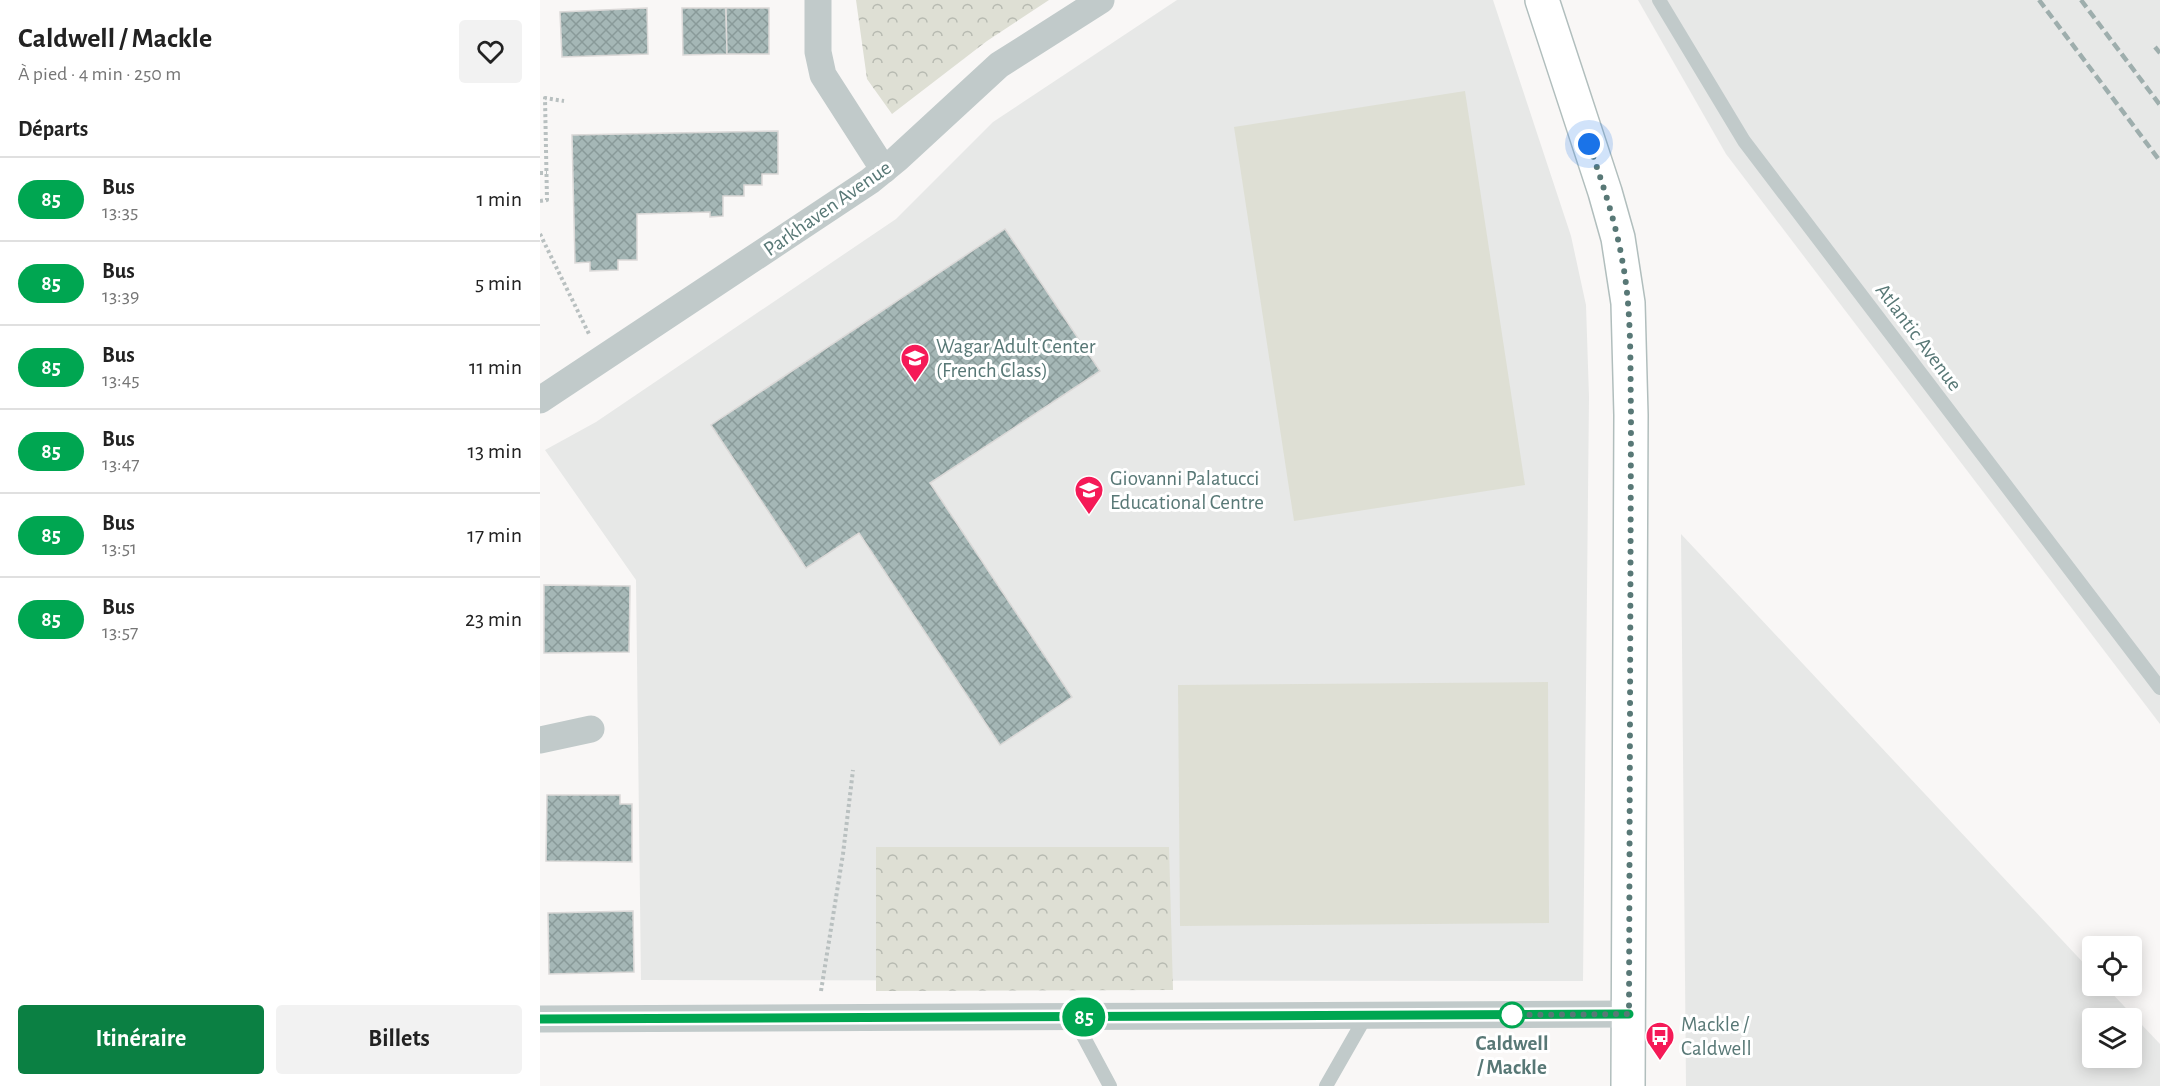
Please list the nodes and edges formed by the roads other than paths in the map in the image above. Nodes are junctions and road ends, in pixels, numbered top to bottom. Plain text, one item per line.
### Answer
1 (818, 0) edge
2 (1101, 0) edge
3 (1542, 0) edge
4 (1659, 0) edge
5 (884, 170) junction
6 (540, 400) edge
7 (2160, 688) edge
8 (591, 729) dead end
9 (540, 740) edge
10 (1629, 1014) junction
11 (1366, 1016) junction
12 (1073, 1017) junction
13 (540, 1019) edge
14 (1110, 1086) edge
15 (1326, 1086) edge
16 (1628, 1086) edge

1 - 5 street
2 - 5 street, Parkhaven Avenue
3 - 10 street
4 - 7 lane, Atlantic Avenue
5 - 6 street, Parkhaven Avenue
8 - 9 street
10 - 11 street
10 - 16 street
11 - 12 street
11 - 15 lane
12 - 13 street
12 - 14 lane

